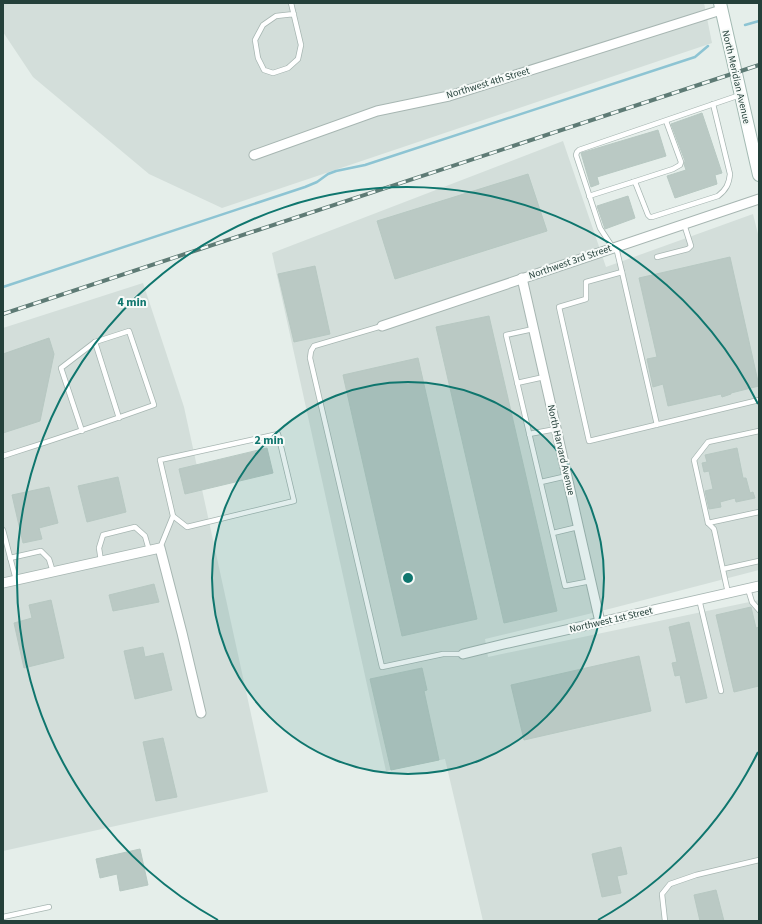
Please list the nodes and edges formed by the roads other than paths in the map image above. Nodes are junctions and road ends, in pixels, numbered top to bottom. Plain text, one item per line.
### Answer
1 (291, 3) edge
2 (720, 6) edge
3 (294, 14) junction
4 (740, 94) junction
5 (713, 104) junction
6 (666, 121) junction
7 (754, 132) edge
8 (254, 155) dead end
9 (757, 155) edge
10 (759, 175) edge
11 (633, 182) junction
12 (589, 196) junction
13 (759, 199) edge
14 (684, 224) junction
15 (615, 247) junction
16 (656, 257) dead end
17 (622, 272) junction
18 (522, 278) junction
19 (382, 326) joint
20 (533, 329) junction
21 (95, 342) junction
22 (544, 378) junction
23 (517, 383) junction
24 (759, 400) edge
25 (119, 418) junction
26 (657, 425) junction
27 (556, 428) junction
28 (82, 431) junction
29 (759, 431) edge
30 (530, 434) junction
31 (3, 456) edge
32 (567, 476) junction
33 (541, 482) junction
34 (759, 512) edge
35 (173, 516) junction
36 (708, 524) junction
37 (578, 527) junction
38 (3, 530) edge
39 (553, 533) junction
40 (160, 548) junction
41 (149, 550) junction
42 (10, 558) junction
43 (101, 561) junction
44 (759, 561) edge
45 (723, 569) junction
46 (53, 572) junction
47 (16, 580) junction
48 (591, 581) junction
49 (3, 583) edge
50 (759, 586) edge
51 (748, 588) junction
52 (728, 593) junction
53 (699, 600) junction
54 (759, 610) edge
55 (600, 622) junction
56 (463, 654) joint
57 (721, 691) dead end
58 (200, 713) dead end
59 (759, 860) edge
60 (49, 906) dead end
61 (3, 917) edge
62 (665, 921) edge

1 - 3 lane
2 - 4 main road, North Meridian Avenue
2 - 8 street, Northwest 4th Street
3 - 3 lane
4 - 5 lane
4 - 7 main road, North Meridian Avenue
5 - 6 lane
5 - 11 lane
6 - 11 lane
6 - 12 lane
7 - 9 main road, North Meridian Avenue
9 - 10 main road, North Meridian Avenue
11 - 12 lane
12 - 15 lane
13 - 14 street, Northwest 3rd Street
14 - 15 street, Northwest 3rd Street
14 - 16 lane
15 - 17 lane
15 - 18 street, Northwest 3rd Street
17 - 26 lane
17 - 26 lane
18 - 19 street, Northwest 3rd Street
18 - 20 street, North Harvard Avenue
19 - 56 lane
20 - 22 street, North Harvard Avenue
20 - 23 lane
21 - 25 lane
21 - 25 lane
21 - 28 lane
22 - 23 lane
22 - 27 street, North Harvard Avenue
23 - 30 lane
24 - 26 lane
25 - 28 lane
27 - 30 lane
27 - 32 street, North Harvard Avenue
28 - 31 lane
29 - 36 lane
30 - 33 lane
32 - 33 lane
32 - 37 street, North Harvard Avenue
33 - 39 lane
34 - 36 lane
35 - 35 lane
35 - 40 lane
36 - 45 lane
37 - 39 lane
37 - 48 street, North Harvard Avenue
38 - 42 lane
39 - 48 lane
40 - 41 street
40 - 58 street
41 - 43 street
41 - 43 lane
42 - 46 lane
42 - 47 lane
43 - 46 street
44 - 45 lane
45 - 52 lane
46 - 47 street
47 - 49 street
48 - 55 street, North Harvard Avenue
50 - 51 street, Northwest 1st Street
51 - 52 street, Northwest 1st Street
51 - 54 lane
52 - 53 street, Northwest 1st Street
53 - 55 street, Northwest 1st Street
53 - 57 lane
55 - 56 street, Northwest 1st Street
59 - 62 lane
60 - 61 lane

